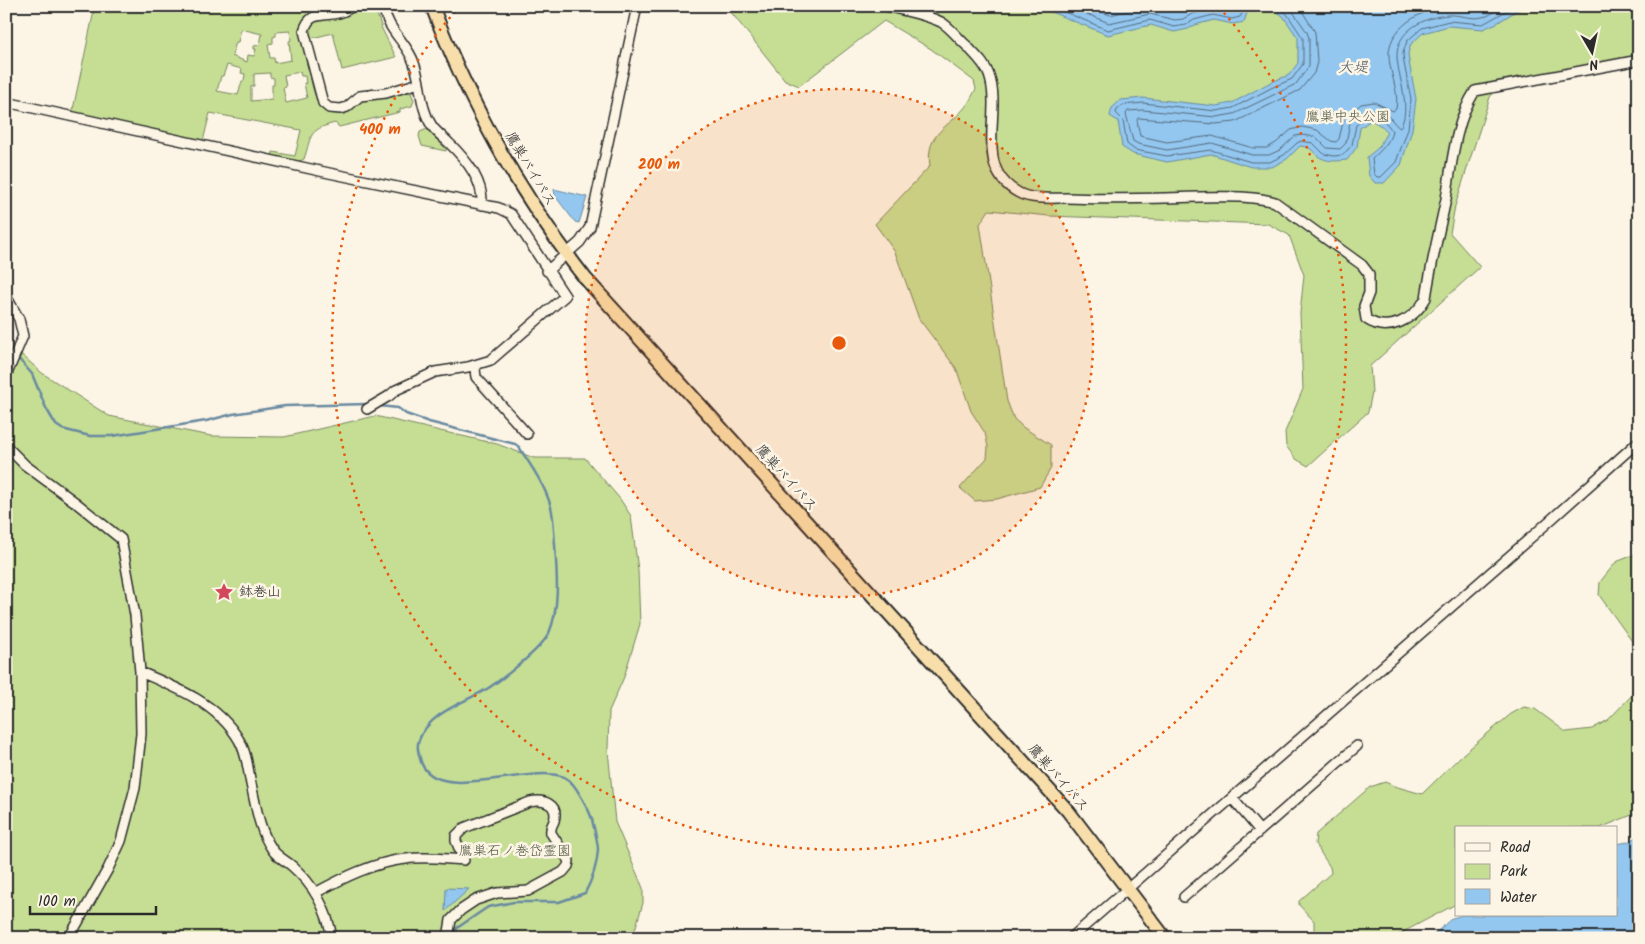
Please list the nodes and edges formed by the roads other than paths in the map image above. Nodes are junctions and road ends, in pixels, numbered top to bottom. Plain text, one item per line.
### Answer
1 (353, 6) edge
2 (383, 6) edge
3 (432, 6) edge
4 (637, 6) edge
5 (886, 6) edge
6 (1639, 60) edge
7 (419, 83) junction
8 (6, 102) edge
9 (482, 205) junction
10 (567, 255) junction
11 (547, 271) junction
12 (6, 296) edge
13 (478, 364) junction
14 (6, 376) edge
15 (367, 409) dead end
16 (527, 434) dead end
17 (1639, 441) edge
18 (6, 446) edge
19 (140, 672) junction
20 (1357, 746) dead end
21 (1232, 798) junction
22 (1260, 831) junction
23 (1128, 888) junction
24 (315, 893) junction
25 (1184, 897) dead end
26 (69, 938) edge
27 (332, 938) edge
28 (448, 938) edge
29 (1071, 938) edge
30 (1165, 938) edge

1 - 7 street
2 - 7 street
3 - 10 highway, 鷹巣バイパス
4 - 10 street
5 - 6 street
7 - 9 street
8 - 9 street
9 - 11 street
10 - 11 street
10 - 23 highway, 鷹巣バイパス
11 - 13 street
12 - 14 street
13 - 15 street
13 - 16 street
17 - 21 street
18 - 19 street
19 - 24 street
19 - 26 street
20 - 22 street
21 - 22 street
21 - 23 street
22 - 25 street
23 - 29 street
23 - 30 highway, 鷹巣バイパス
24 - 27 street
24 - 28 street

